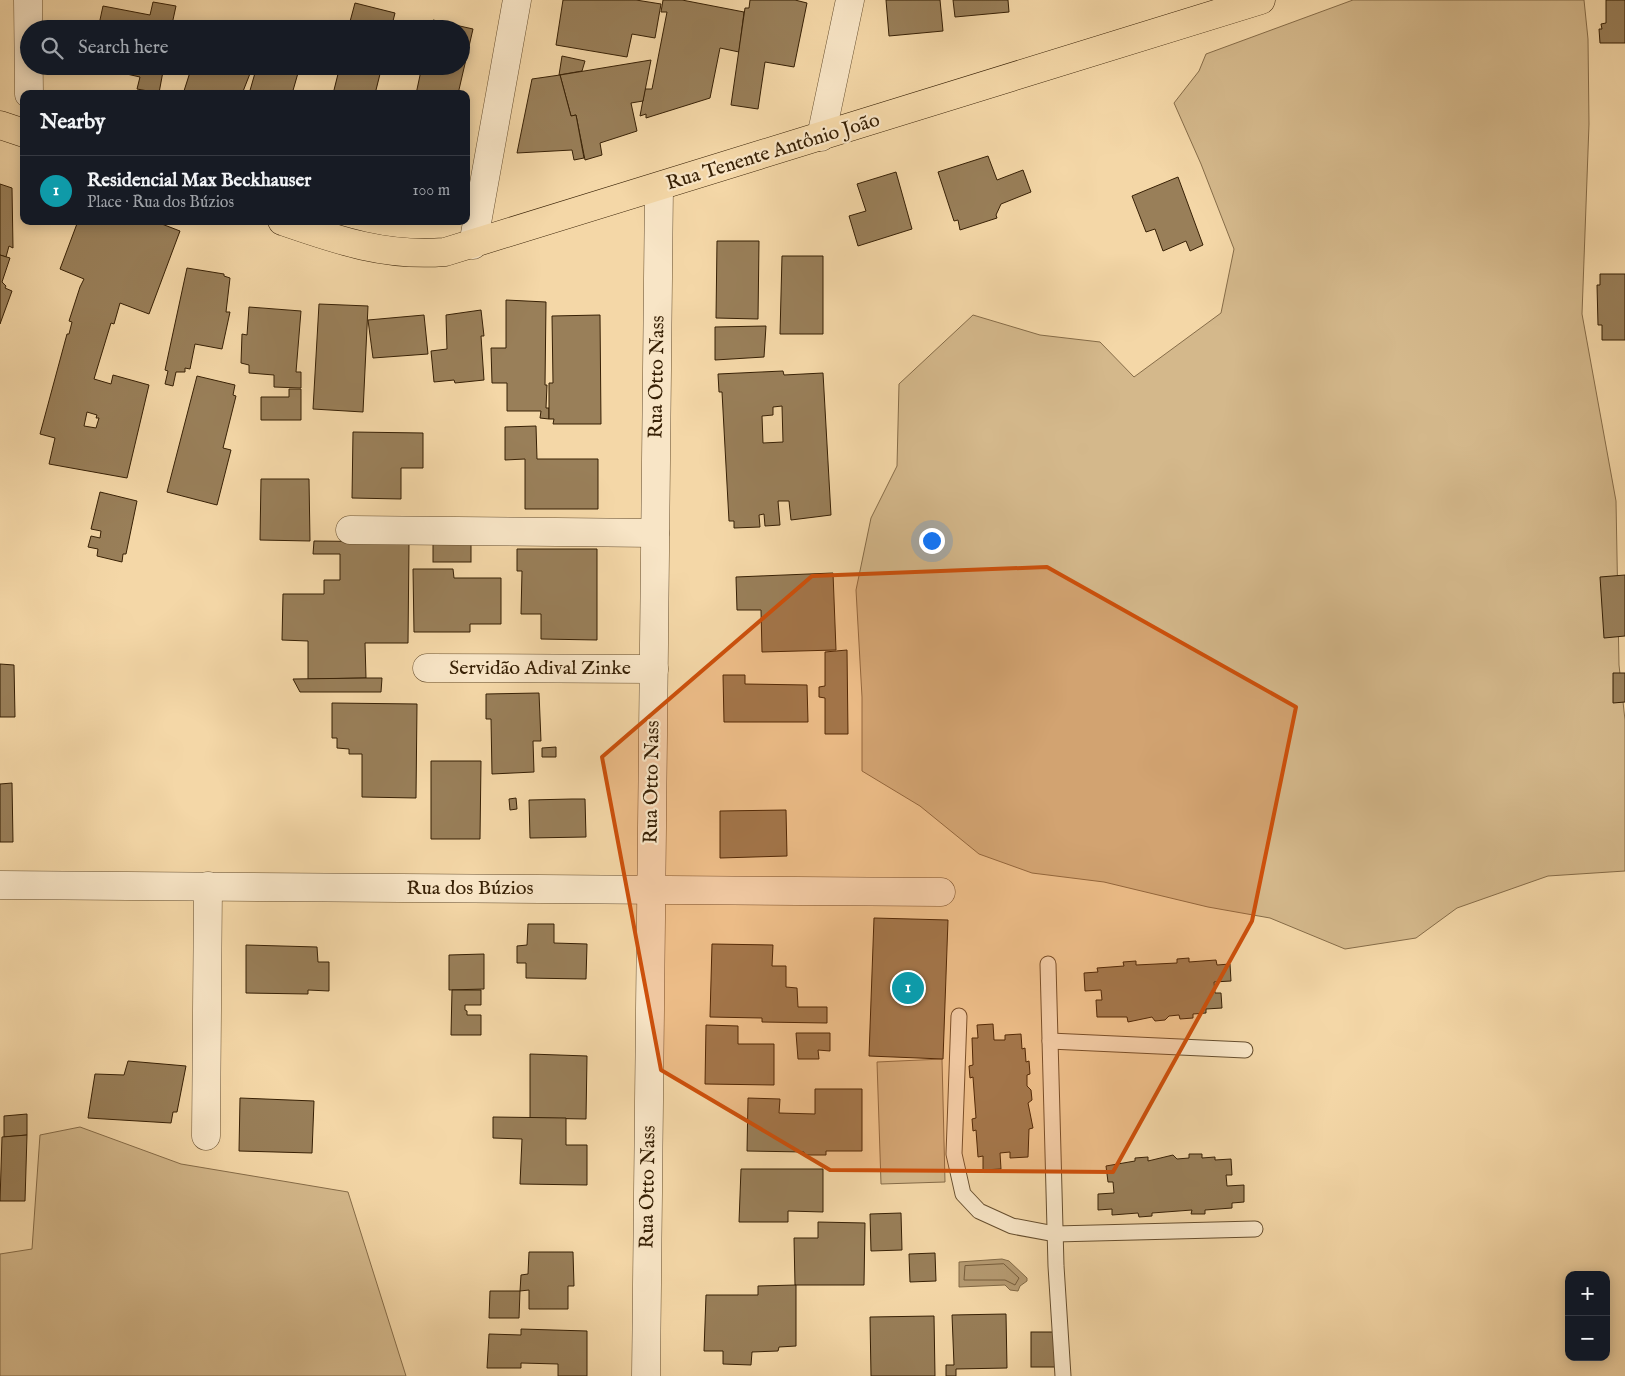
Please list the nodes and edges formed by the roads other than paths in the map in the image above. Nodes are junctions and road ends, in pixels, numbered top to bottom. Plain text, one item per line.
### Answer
1 (28, 0) edge
2 (517, 0) edge
3 (850, 0) edge
4 (1261, 0) edge
5 (28, 20) edge
6 (29, 75) edge
7 (29, 90) edge
8 (0, 125) edge
9 (20, 132) edge
10 (821, 137) junction
11 (659, 187) junction
12 (293, 225) edge
13 (473, 245) junction
14 (350, 530) dead end
15 (655, 533) junction
16 (427, 668) dead end
17 (654, 669) junction
18 (0, 885) edge
19 (208, 886) junction
20 (651, 890) junction
21 (941, 892) dead end
22 (1048, 964) dead end
23 (959, 1016) dead end
24 (1050, 1041) junction
25 (1245, 1050) dead end
26 (206, 1136) dead end
27 (1255, 1229) dead end
28 (1055, 1234) junction
29 (646, 1376) edge
30 (1063, 1376) edge

1 - 5 street
2 - 13 street
3 - 10 street
4 - 10 main road, Rua Tenente Antônio João
6 - 7 street
8 - 9 main road
10 - 11 main road, Rua Tenente Antônio João
11 - 13 main road, Rua Tenente Antônio João
11 - 15 street, Rua Otto Nass
12 - 13 main road, Rua Tenente Antônio João
14 - 15 street
15 - 17 street, Rua Otto Nass
16 - 17 street, Servidão Adival Zinke
17 - 20 street, Rua Otto Nass
18 - 19 street, Rua dos Búzios
19 - 20 street, Rua dos Búzios
19 - 26 street
20 - 21 street, Rua dos Búzios
20 - 29 street, Rua Otto Nass
22 - 24 lane
23 - 28 lane
24 - 25 lane
24 - 28 lane
27 - 28 lane
28 - 30 lane

